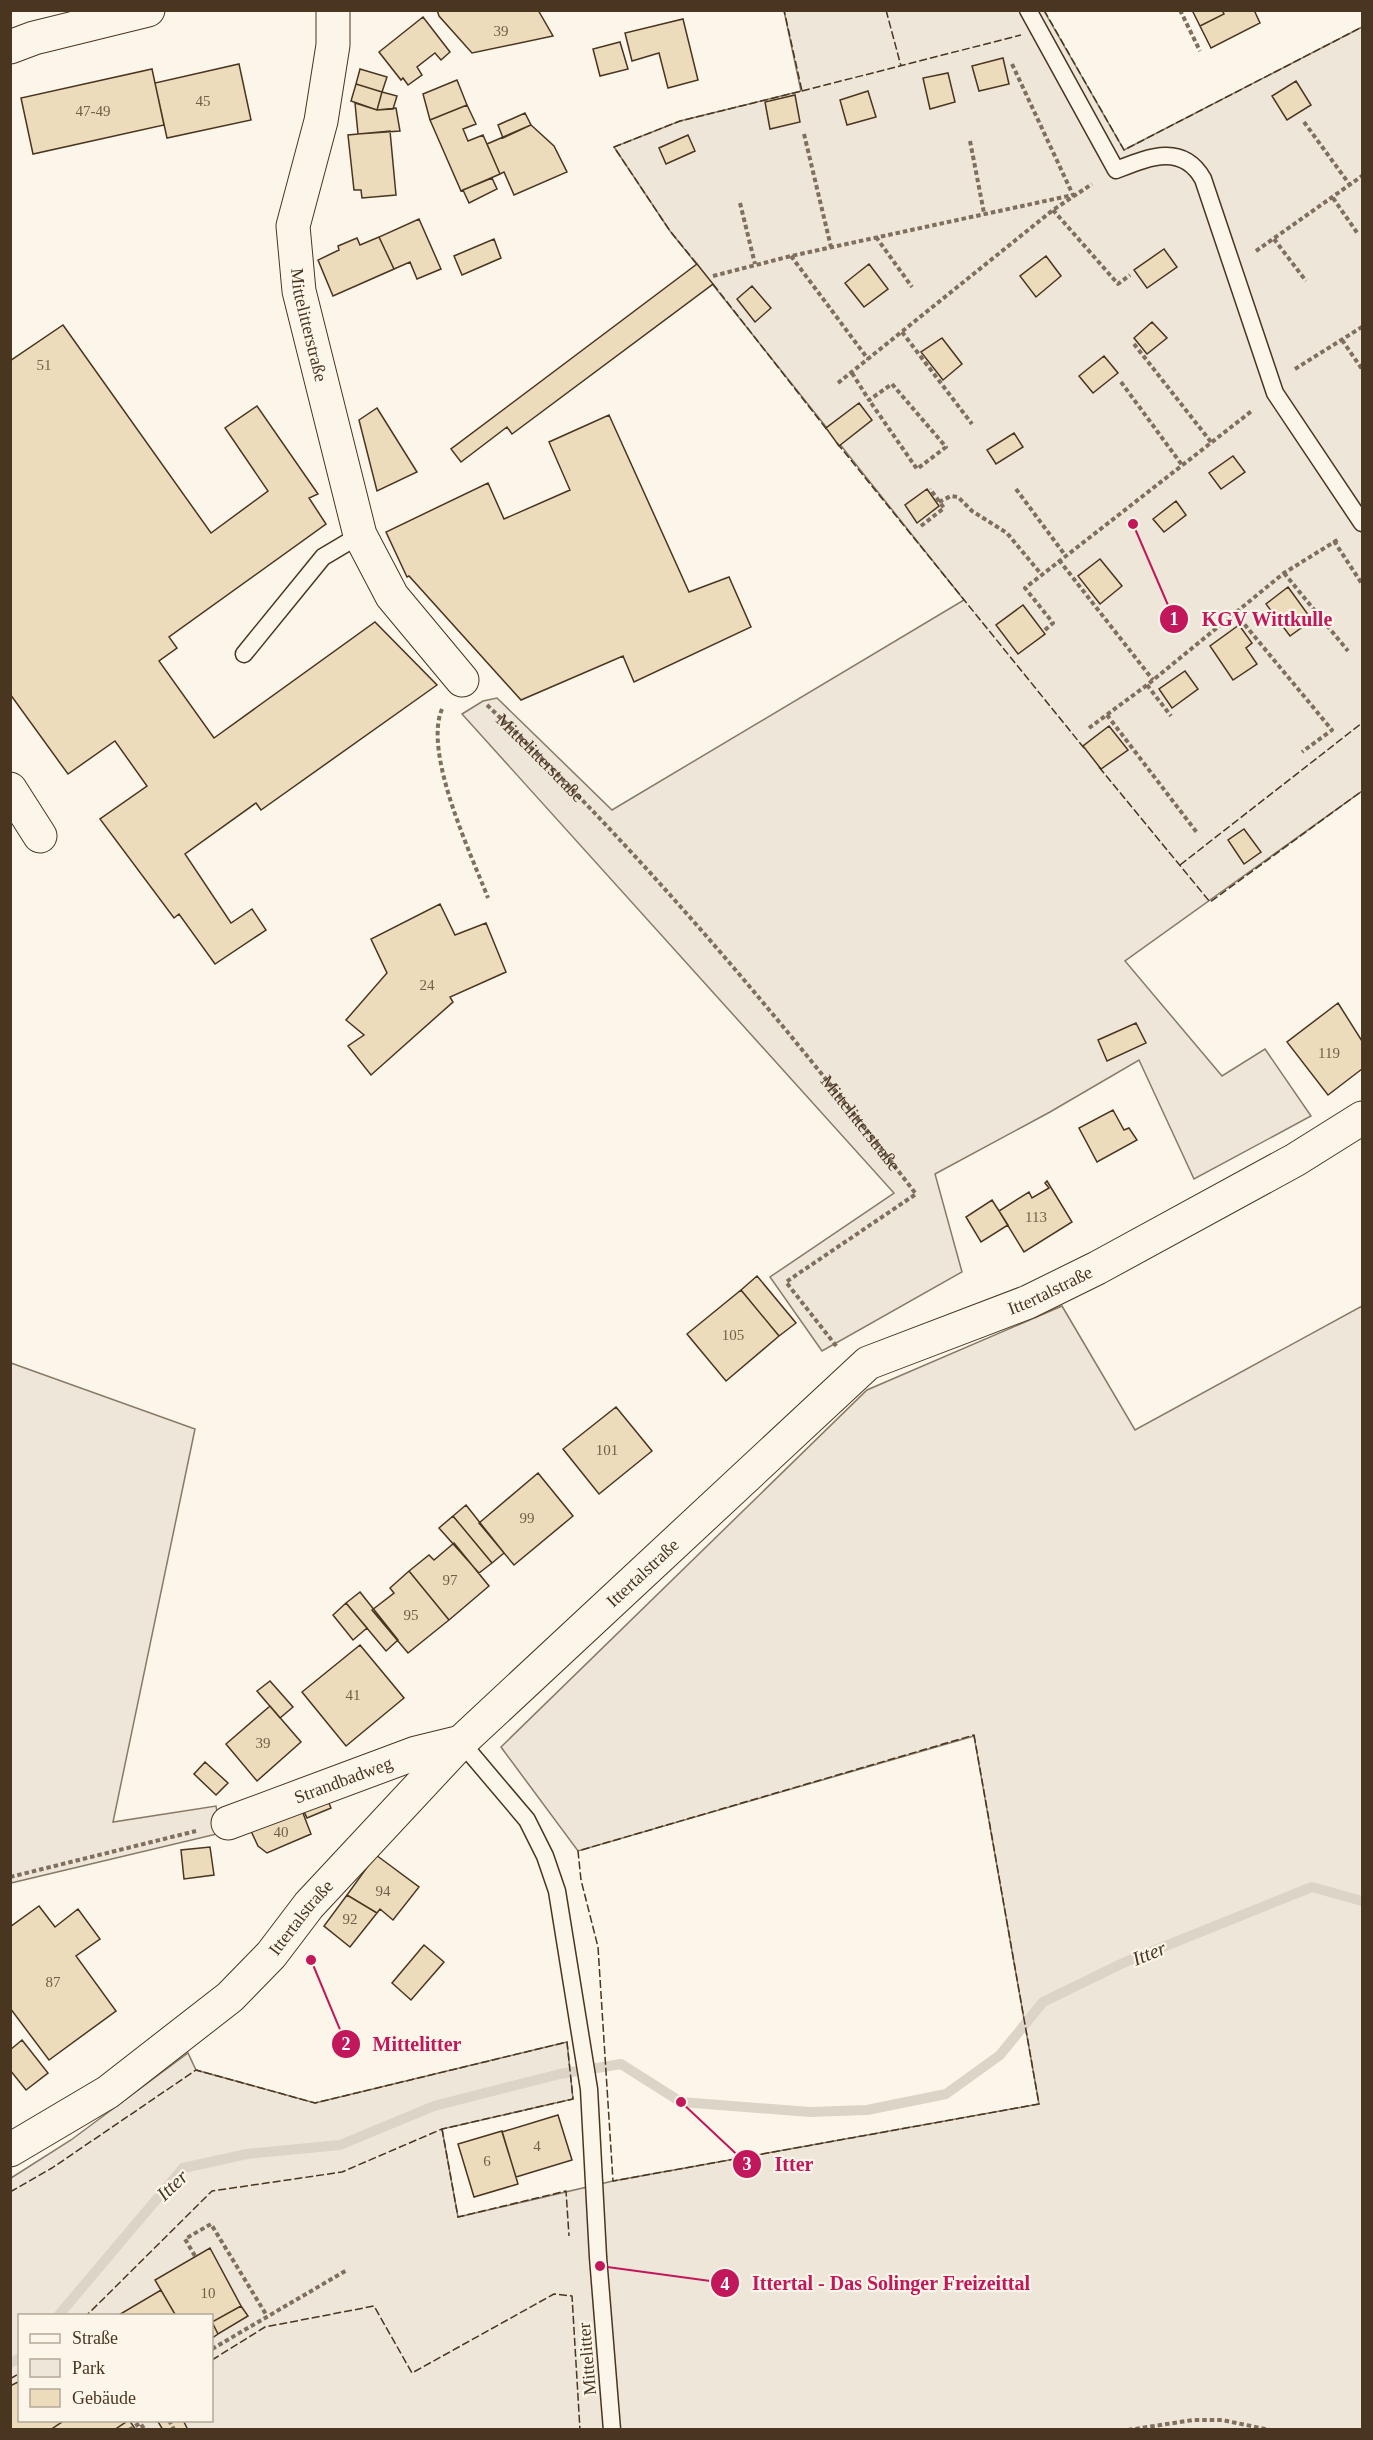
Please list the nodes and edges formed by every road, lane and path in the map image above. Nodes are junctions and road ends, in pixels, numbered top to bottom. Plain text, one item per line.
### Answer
1 (148, 10) edge
2 (333, 10) edge
3 (1028, 10) edge
4 (1180, 10) edge
5 (10, 47) edge
6 (1200, 51) dead end
7 (1012, 64) dead end
8 (1304, 122) dead end
9 (804, 134) dead end
10 (970, 141) dead end
11 (1362, 176) edge
12 (1350, 185) junction
13 (1073, 195) junction
14 (1333, 197) junction
15 (741, 203) dead end
16 (1053, 210) junction
17 (984, 213) junction
18 (1359, 234) dead end
19 (876, 237) junction
20 (1274, 239) junction
21 (831, 247) junction
22 (791, 256) junction
23 (755, 264) junction
24 (1232, 266) junction
25 (1130, 275) dead end
26 (713, 276) dead end
27 (1306, 281) dead end
28 (912, 287) dead end
29 (1362, 327) edge
30 (902, 332) junction
31 (1342, 340) junction
32 (1134, 344) dead end
33 (868, 359) junction
34 (1362, 369) edge
35 (852, 373) junction
36 (1121, 382) dead end
37 (838, 383) dead end
38 (1273, 388) junction
39 (869, 400) junction
40 (972, 424) dead end
41 (1211, 442) junction
42 (1182, 465) junction
43 (930, 489) dead end
44 (1017, 489) dead end
45 (939, 502) junction
46 (1362, 524) edge
47 (921, 526) dead end
48 (360, 535) junction
49 (1344, 536) dead end
50 (1334, 541) junction
51 (1065, 555) junction
52 (1059, 560) junction
53 (1284, 573) junction
54 (1041, 574) junction
55 (1362, 584) edge
56 (1235, 613) junction
57 (1045, 630) dead end
58 (1348, 651) dead end
59 (244, 654) dead end
60 (462, 680) junction
61 (1153, 681) junction
62 (1147, 685) junction
63 (1107, 715) junction
64 (1171, 717) dead end
65 (1089, 728) dead end
66 (1302, 752) dead end
67 (10, 789) edge
68 (1198, 834) dead end
69 (40, 836) dead end
70 (488, 898) dead end
71 (1362, 1118) edge
72 (843, 1354) dead end
73 (461, 1742) junction
74 (228, 1823) joint
75 (10, 1877) edge
76 (10, 2150) edge
77 (195, 2256) dead end
78 (347, 2270) dead end
79 (267, 2316) junction
80 (213, 2348) edge
81 (129, 2430) edge
82 (145, 2430) edge
83 (612, 2430) edge
84 (1128, 2430) edge
85 (1270, 2430) edge

1 - 5 street
2 - 48 street, Mittelitterstraße
3 - 24 lane
4 - 6 path
7 - 13 path
8 - 12 path
9 - 21 path
10 - 17 path
11 - 12 path
12 - 14 path
13 - 16 path
13 - 17 path
14 - 18 path
14 - 20 path
15 - 23 path
16 - 25 path
16 - 30 path
17 - 19 path
19 - 21 path
19 - 28 path
20 - 24 path
20 - 27 path
21 - 22 path
22 - 23 path
22 - 33 path
23 - 26 path
24 - 38 lane
29 - 31 path
30 - 33 path
30 - 40 path
31 - 34 path
31 - 38 path
32 - 41 path
33 - 35 path
35 - 37 path
35 - 39 path
36 - 42 path
38 - 41 path
38 - 46 lane
39 - 39 path
41 - 42 path
42 - 51 path
43 - 45 path
44 - 51 path
45 - 47 path
45 - 54 path
48 - 59 lane
48 - 60 street, Mittelitterstraße
49 - 50 path
50 - 53 path
50 - 55 path
51 - 52 path
52 - 54 path
52 - 61 path
53 - 56 path
53 - 58 path
54 - 57 path
56 - 61 path
56 - 66 path
60 - 70 path
60 - 72 path, Mittelitterstraße
61 - 62 path
62 - 63 path
62 - 64 path
63 - 65 path
63 - 68 path
67 - 69 street
71 - 73 street, Ittertalstraße
73 - 74 street, Strandbadweg
73 - 76 street, Ittertalstraße
73 - 83 lane, Mittelitter
74 - 75 path
77 - 79 path
78 - 79 path
79 - 80 path
81 - 82 path
84 - 85 path

